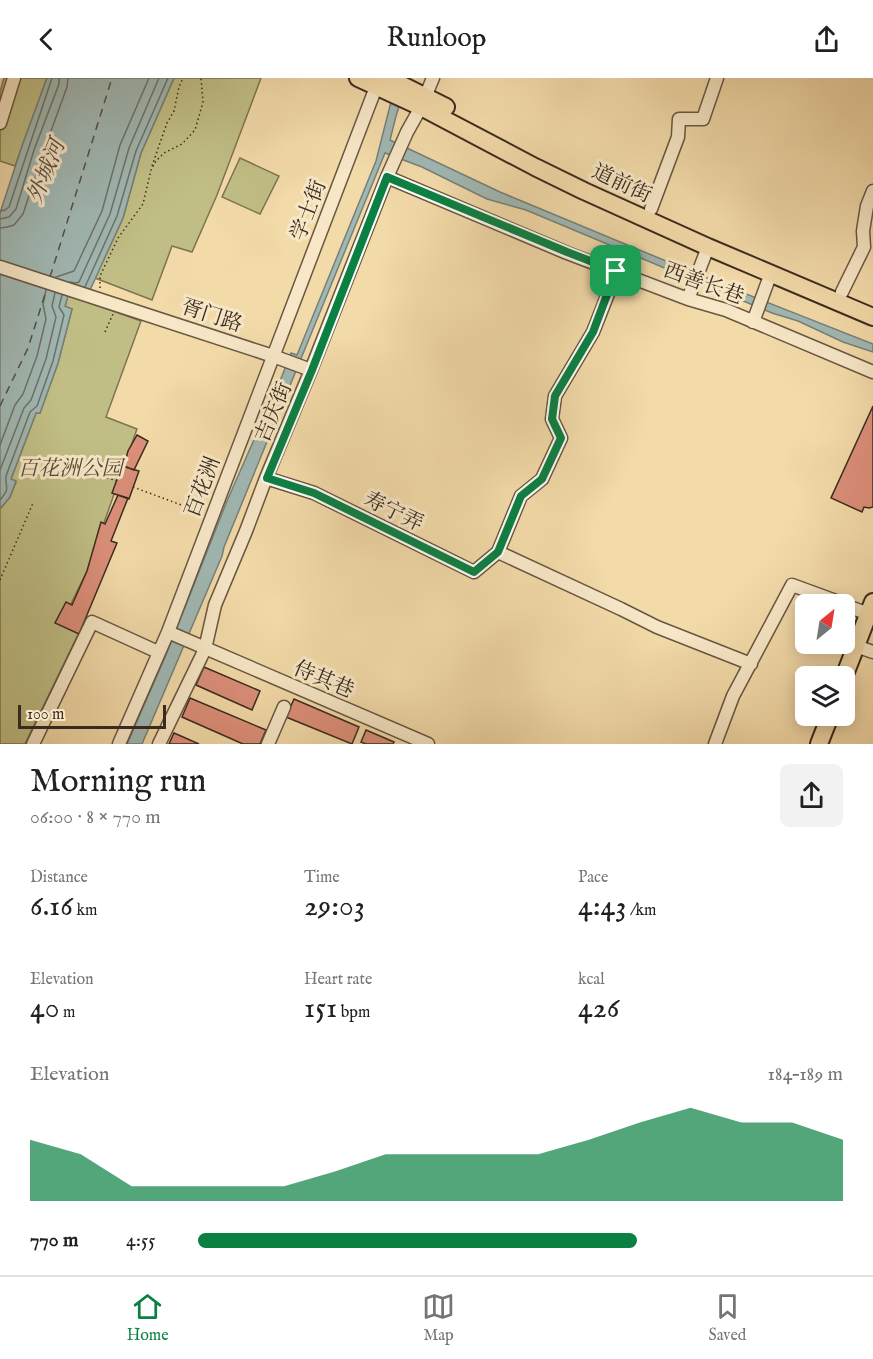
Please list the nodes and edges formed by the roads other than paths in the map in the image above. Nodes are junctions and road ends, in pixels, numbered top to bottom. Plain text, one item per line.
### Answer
1 (14, 78) edge
2 (358, 78) edge
3 (433, 78) edge
4 (717, 78) edge
5 (384, 83) edge
6 (424, 102) junction
7 (0, 123) edge
8 (387, 177) junction
9 (873, 191) edge
10 (651, 209) junction
11 (708, 247) junction
12 (0, 267) edge
13 (616, 271) junction
14 (771, 273) junction
15 (842, 292) junction
16 (688, 299) junction
17 (873, 305) edge
18 (873, 317) edge
19 (753, 322) junction
20 (278, 358) junction
21 (309, 369) junction
22 (873, 372) edge
23 (267, 478) junction
24 (498, 552) junction
25 (815, 594) edge
26 (855, 606) edge
27 (871, 608) edge
28 (169, 633) junction
29 (856, 646) junction
30 (199, 647) junction
31 (158, 652) junction
32 (873, 652) edge
33 (750, 664) junction
34 (848, 666) edge
35 (284, 707) dead end
36 (826, 726) edge
37 (33, 744) edge
38 (119, 744) edge
39 (159, 744) edge
40 (268, 744) edge
41 (428, 744) edge
42 (716, 744) edge
43 (819, 744) edge

1 - 7 street
2 - 5 main road, 道前街
3 - 6 street, 吉庆街
4 - 10 street
5 - 6 main road, 道前街
5 - 20 street, 学士街
6 - 8 street, 吉庆街
6 - 10 main road, 道前街
6 - 11 main road, 道前街
8 - 13 street, 西善长巷
8 - 21 street, 吉庆街
9 - 15 street
10 - 15 main road, 道前街
11 - 14 main road, 道前街
11 - 16 street
12 - 20 street, 胥门路
13 - 16 street, 西善长巷
13 - 24 street
14 - 18 main road, 道前街
14 - 19 street
15 - 17 main road, 道前街
16 - 19 street, 西善长巷
19 - 22 street, 西善长巷
20 - 21 street, 胥门路
20 - 28 street, 百花洲
21 - 23 street, 吉庆街
23 - 24 street, 寿宁弄
23 - 30 street, 吉庆街
24 - 33 street
25 - 33 street
26 - 27 street
27 - 29 main road
28 - 30 street, 侍其巷
28 - 31 street, 百花洲
29 - 32 street
29 - 34 main road
30 - 39 street, 吉庆街
30 - 41 street, 侍其巷
31 - 37 street
31 - 38 street, 百花洲
33 - 42 street
35 - 40 street
36 - 43 main road

